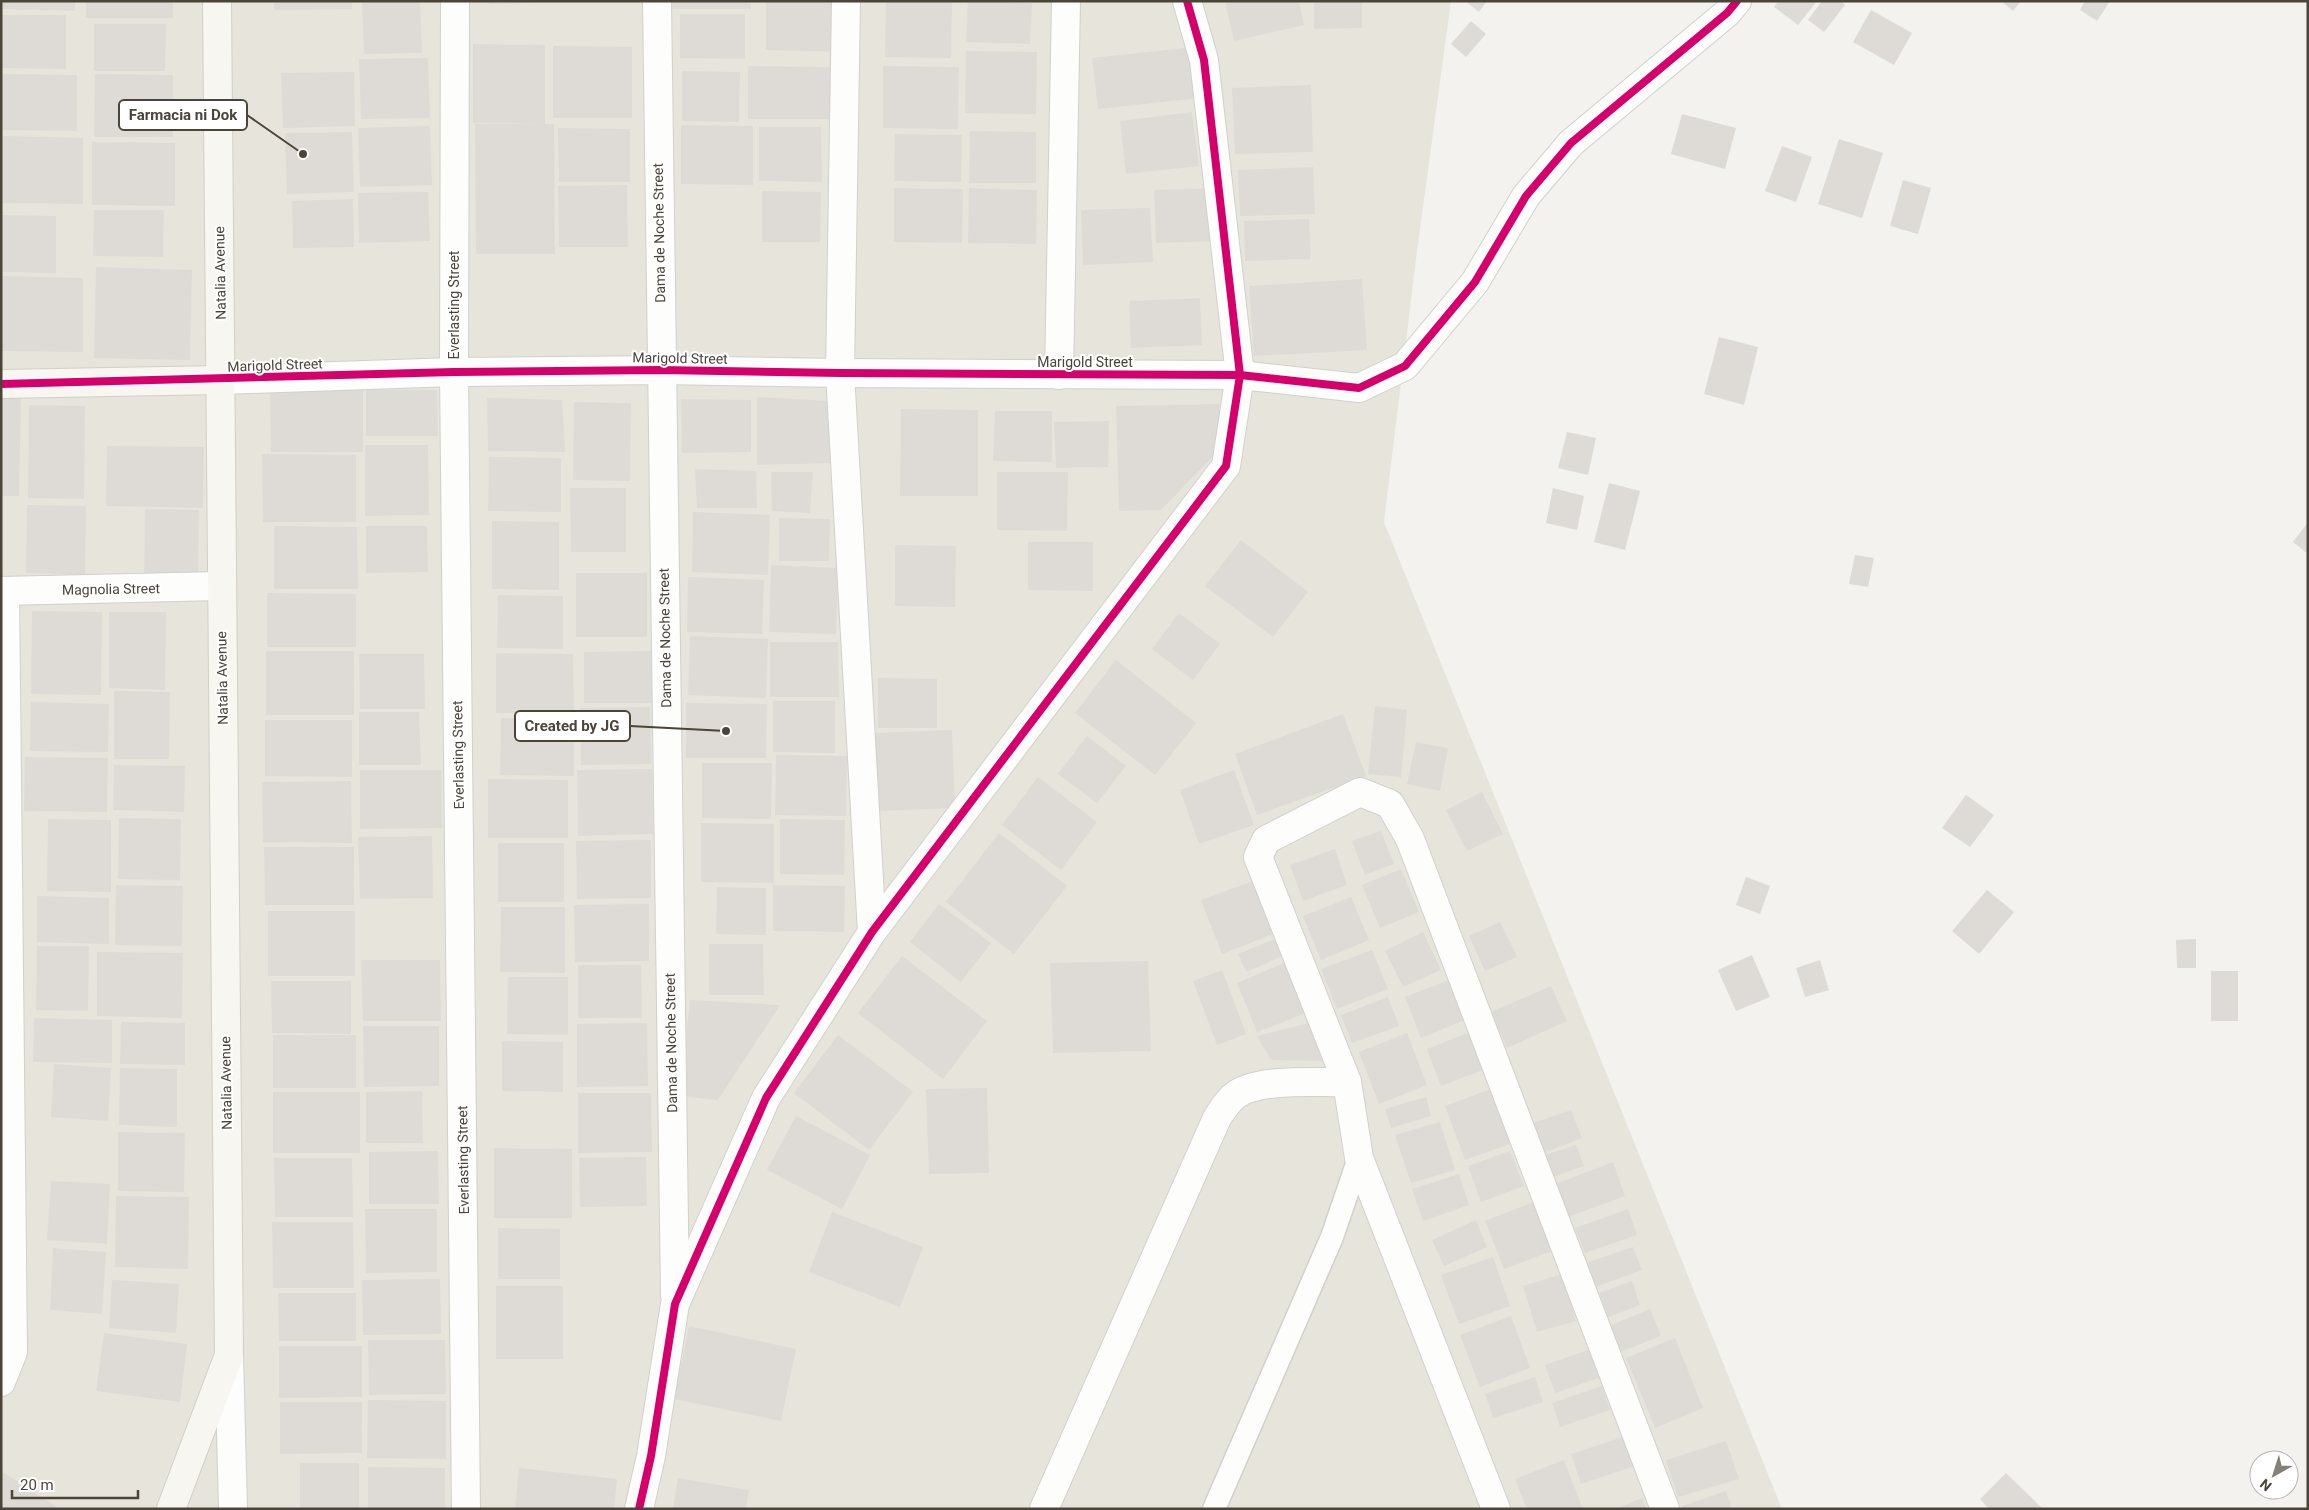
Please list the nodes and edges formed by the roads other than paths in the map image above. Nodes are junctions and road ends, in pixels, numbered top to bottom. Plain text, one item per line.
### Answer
1 (217, 1) edge
2 (455, 1) edge
3 (657, 1) edge
4 (846, 1) edge
5 (1066, 1) edge
6 (1187, 1) edge
7 (1737, 1) edge
8 (660, 370) junction
9 (454, 372) junction
10 (840, 373) junction
11 (1059, 375) junction
12 (1240, 375) junction
13 (221, 380) junction
14 (1, 384) edge
15 (221, 586) junction
16 (3, 591) edge
17 (872, 932) junction
18 (1347, 1082) junction
19 (1360, 1158) junction
20 (675, 1304) junction
21 (229, 1355) junction
22 (1, 1382) edge
23 (171, 1509) edge
24 (233, 1509) edge
25 (466, 1509) edge
26 (639, 1509) edge
27 (1044, 1509) edge
28 (1214, 1509) edge
29 (1496, 1509) edge
30 (1665, 1509) edge

1 - 13 street, Natalia Avenue
2 - 9 street, Everlasting Street
3 - 8 street, Dama de Noche Street
4 - 10 street
5 - 11 street
6 - 12 street
7 - 12 street, Marigold Street
8 - 9 street, Marigold Street
8 - 10 street, Marigold Street
8 - 20 street, Dama de Noche Street
9 - 13 street, Marigold Street
9 - 25 street, Everlasting Street
10 - 11 street, Marigold Street
10 - 17 street
11 - 12 street, Marigold Street
12 - 17 street
13 - 14 street, Marigold Street
13 - 15 street, Natalia Avenue
15 - 16 street, Magnolia Street
15 - 21 street, Natalia Avenue
16 - 22 street
17 - 20 street
18 - 19 street
18 - 27 street
18 - 30 street
19 - 28 lane
19 - 29 street
20 - 26 street
21 - 23 street
21 - 24 street

